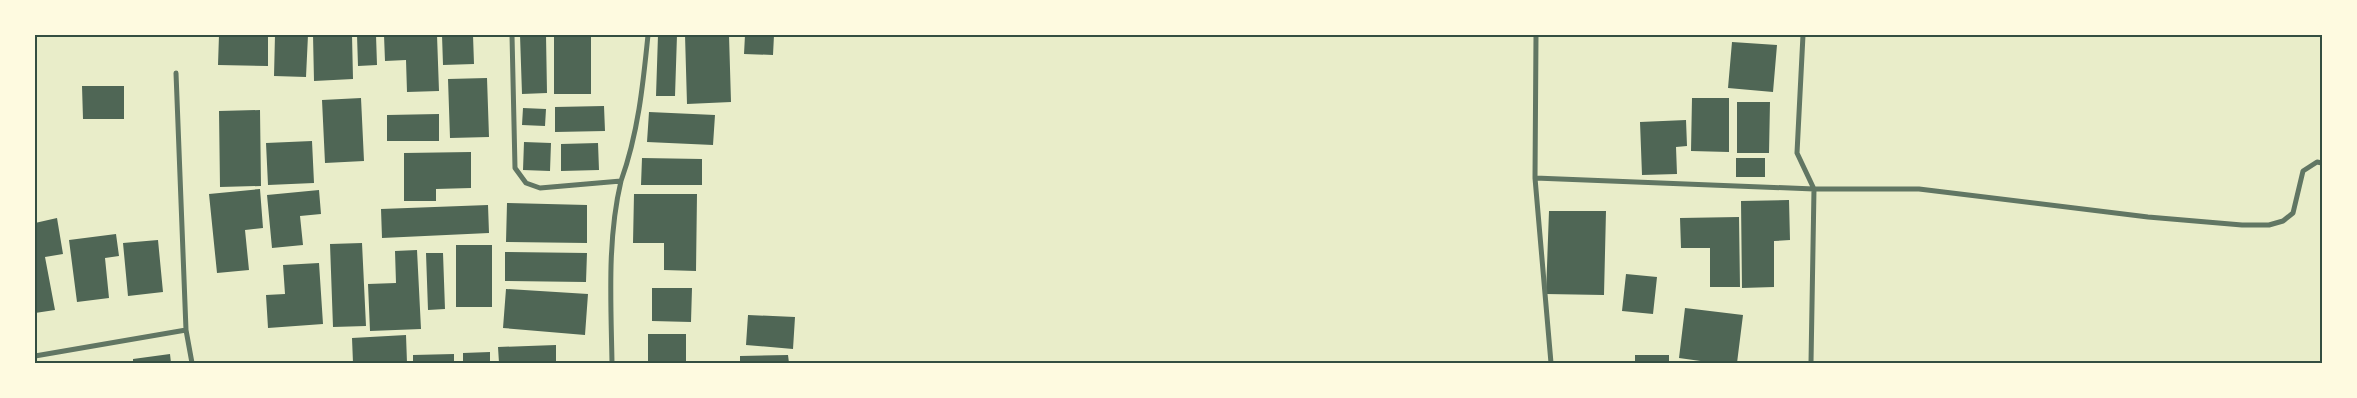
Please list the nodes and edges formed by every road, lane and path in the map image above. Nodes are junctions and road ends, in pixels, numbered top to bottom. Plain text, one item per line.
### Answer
1 (512, 35) edge
2 (648, 35) edge
3 (1536, 35) edge
4 (1803, 35) edge
5 (176, 73) dead end
6 (2322, 163) edge
7 (1535, 178) junction
8 (621, 181) junction
9 (1814, 190) junction
10 (186, 330) junction
11 (35, 356) edge
12 (192, 363) edge
13 (612, 363) edge
14 (1551, 363) edge
15 (1811, 363) edge

1 - 8 street
2 - 8 street
3 - 7 street
4 - 9 street
5 - 10 street
6 - 9 street
7 - 9 street
7 - 14 street
8 - 13 street
9 - 15 street
10 - 11 street
10 - 12 street

